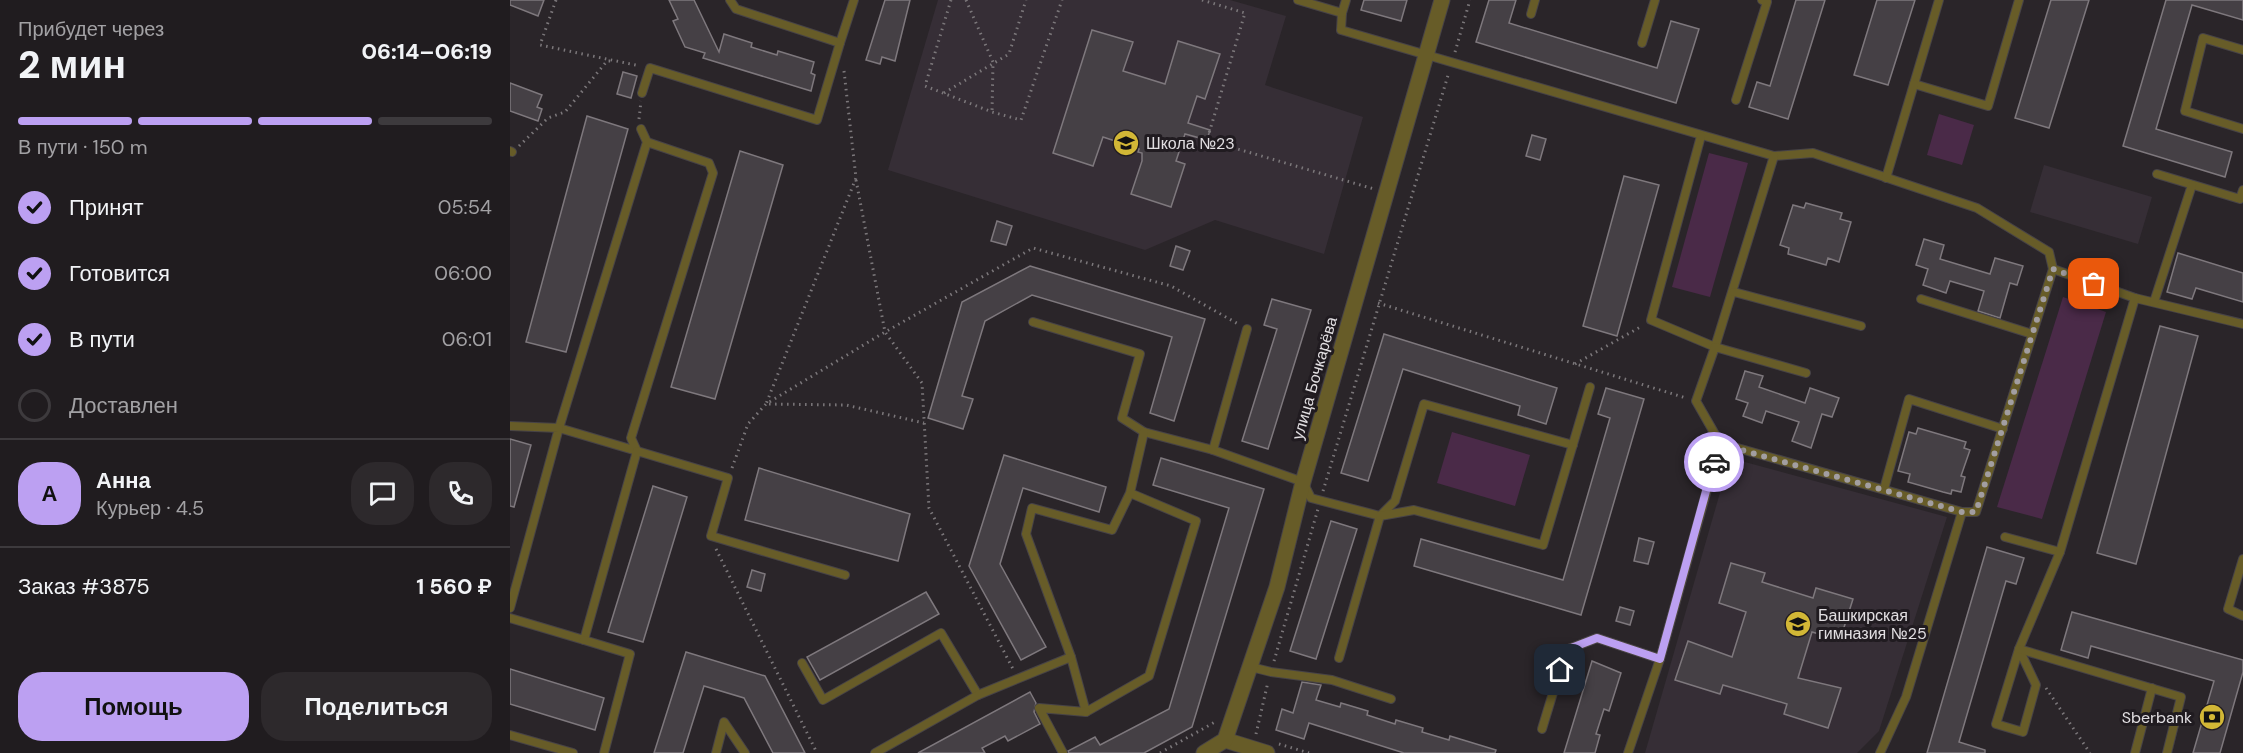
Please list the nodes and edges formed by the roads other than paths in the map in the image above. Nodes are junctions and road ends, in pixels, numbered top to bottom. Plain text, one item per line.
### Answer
1 (730, 0) edge
2 (854, 0) edge
3 (1298, 0) edge
4 (1346, 0) edge
5 (1442, 0) edge
6 (1535, 0) edge
7 (1655, 0) edge
8 (1939, 0) edge
9 (2019, 0) edge
10 (1766, 1) edge
11 (1342, 12) junction
12 (1531, 14) dead end
13 (840, 43) junction
14 (1642, 44) dead end
15 (2243, 50) edge
16 (1427, 55) junction
17 (1914, 84) junction
18 (642, 93) road end
19 (1736, 99) dead end
20 (641, 129) road end
21 (2243, 129) edge
22 (1701, 136) junction
23 (647, 142) junction
24 (1774, 156) junction
25 (2157, 174) dead end
26 (1886, 178) junction
27 (2192, 185) junction
28 (2243, 190) edge
29 (2241, 200) edge
30 (2053, 269) junction
31 (1734, 292) junction
32 (2135, 298) junction
33 (1921, 299) dead end
34 (2154, 302) junction
35 (1033, 322) dead end
36 (2243, 324) edge
37 (1861, 326) dead end
38 (1247, 329) road end
39 (2032, 334) junction
40 (1715, 347) junction
41 (1806, 373) dead end
42 (1590, 387) dead end
43 (510, 426) edge
44 (559, 428) junction
45 (2003, 429) junction
46 (1144, 432) junction
47 (1720, 444) junction
48 (1573, 445) junction
49 (1213, 450) junction
50 (637, 451) junction
51 (1303, 482) junction
52 (1884, 489) junction
53 (1130, 494) junction
54 (1962, 512) junction
55 (1380, 516) junction
56 (2005, 537) dead end
57 (2060, 552) junction
58 (2243, 560) edge
59 (845, 575) dead end
60 (510, 608) edge
61 (2243, 616) edge
62 (510, 618) edge
63 (584, 640) junction
64 (2019, 649) junction
65 (1071, 657) junction
66 (1339, 658) dead end
67 (1660, 659) junction
68 (802, 663) dead end
69 (1251, 667) junction
70 (2152, 688) junction
71 (978, 695) junction
72 (1391, 699) dead end
73 (1086, 712) junction
74 (1542, 729) dead end
75 (510, 735) edge
76 (1225, 740) junction
77 (1272, 748) edge
78 (573, 753) edge
79 (604, 753) edge
80 (716, 753) edge
81 (745, 753) edge
82 (875, 753) edge
83 (1063, 753) edge
84 (1204, 753) edge
85 (1628, 753) edge
86 (1880, 753) edge
87 (2134, 753) edge
88 (2167, 753) edge

1 - 13 lane
2 - 13 lane
3 - 11 lane
4 - 11 lane
5 - 16 street, улица Бочкарёва
6 - 12 lane
7 - 14 lane
8 - 17 lane
9 - 17 lane
10 - 19 lane
11 - 16 lane
13 - 18 lane
15 - 21 lane
16 - 22 lane
16 - 51 street, улица Бочкарёва
17 - 26 lane
20 - 23 lane
22 - 24 lane
22 - 40 lane
23 - 44 lane
23 - 50 lane
24 - 26 lane
24 - 31 lane
25 - 27 lane
26 - 30 lane
27 - 29 lane
27 - 34 lane
28 - 29 lane
30 - 32 lane
30 - 39 lane
31 - 37 lane
31 - 40 lane
32 - 34 lane
32 - 57 lane
33 - 39 lane
34 - 36 lane
35 - 46 lane
38 - 49 lane
39 - 45 lane
40 - 41 lane
40 - 47 lane
42 - 48 lane
43 - 44 lane
44 - 50 lane
44 - 60 lane
45 - 52 lane
45 - 54 lane
46 - 49 lane
46 - 53 lane
47 - 52 lane
47 - 67 lane
48 - 55 lane
48 - 55 lane
49 - 51 lane
50 - 59 lane
50 - 63 lane
51 - 55 lane
51 - 69 street, улица Бочкарёва
52 - 54 lane
53 - 65 lane
53 - 73 lane
54 - 86 lane
55 - 66 lane
56 - 57 lane
57 - 64 lane
58 - 61 lane
62 - 63 lane
63 - 79 lane
64 - 64 lane
64 - 70 lane
65 - 71 lane
65 - 73 lane
67 - 74 lane
67 - 85 lane
68 - 71 lane
69 - 72 lane
69 - 76 street, улица Бочкарёва
70 - 87 lane
70 - 88 lane
71 - 82 lane
73 - 83 lane
75 - 78 lane
76 - 77 street
76 - 84 street
80 - 81 lane

